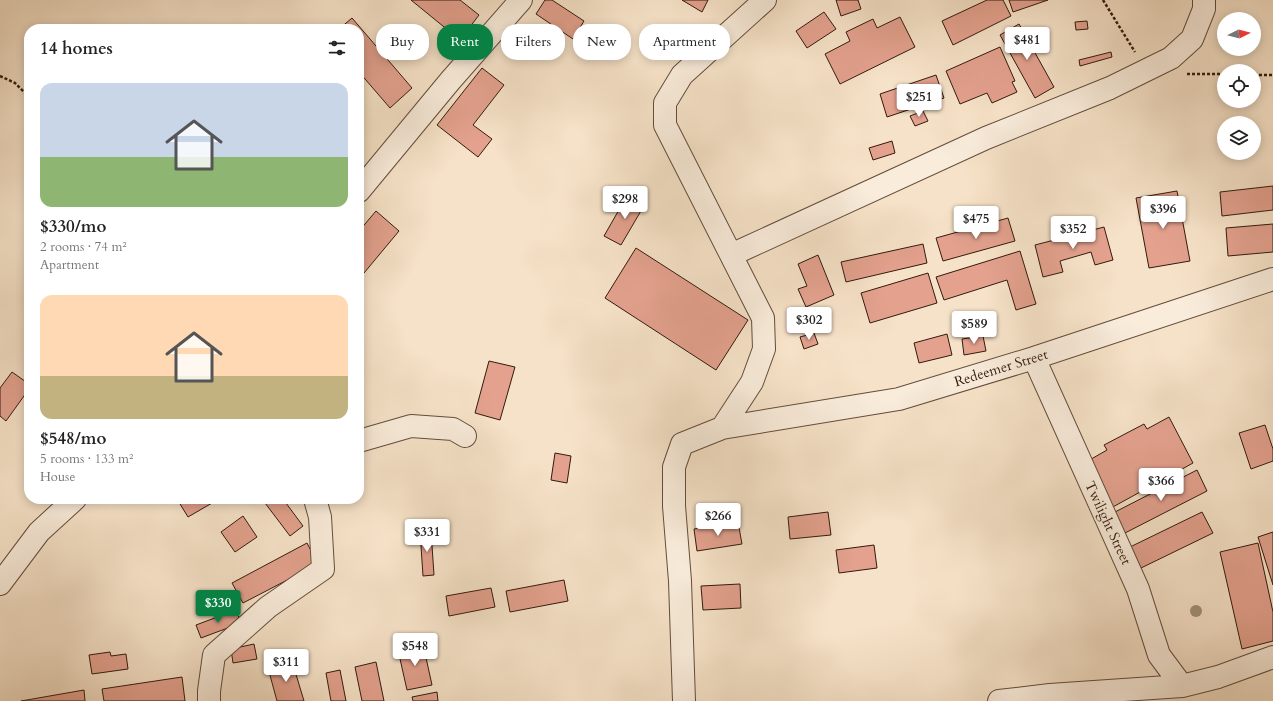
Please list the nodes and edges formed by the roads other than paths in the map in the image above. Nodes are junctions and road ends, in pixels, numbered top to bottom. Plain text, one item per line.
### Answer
1 (521, 0) edge
2 (765, 0) edge
3 (1204, 0) edge
4 (364, 185) edge
5 (731, 255) junction
6 (1273, 279) edge
7 (1034, 358) junction
8 (722, 428) junction
9 (465, 436) dead end
10 (364, 440) edge
11 (70, 504) edge
12 (316, 504) edge
13 (0, 584) edge
14 (1273, 657) edge
15 (1182, 686) junction
16 (209, 701) edge
17 (684, 701) edge
18 (999, 701) edge

1 - 4 street
2 - 5 street
3 - 5 street
5 - 8 street
6 - 7 street, Redeemer Street
7 - 8 street, Redeemer Street
7 - 15 street, Twilight Street
8 - 17 street, Redeemer Street
9 - 10 street
11 - 13 street
12 - 16 street
14 - 15 street
15 - 18 street

